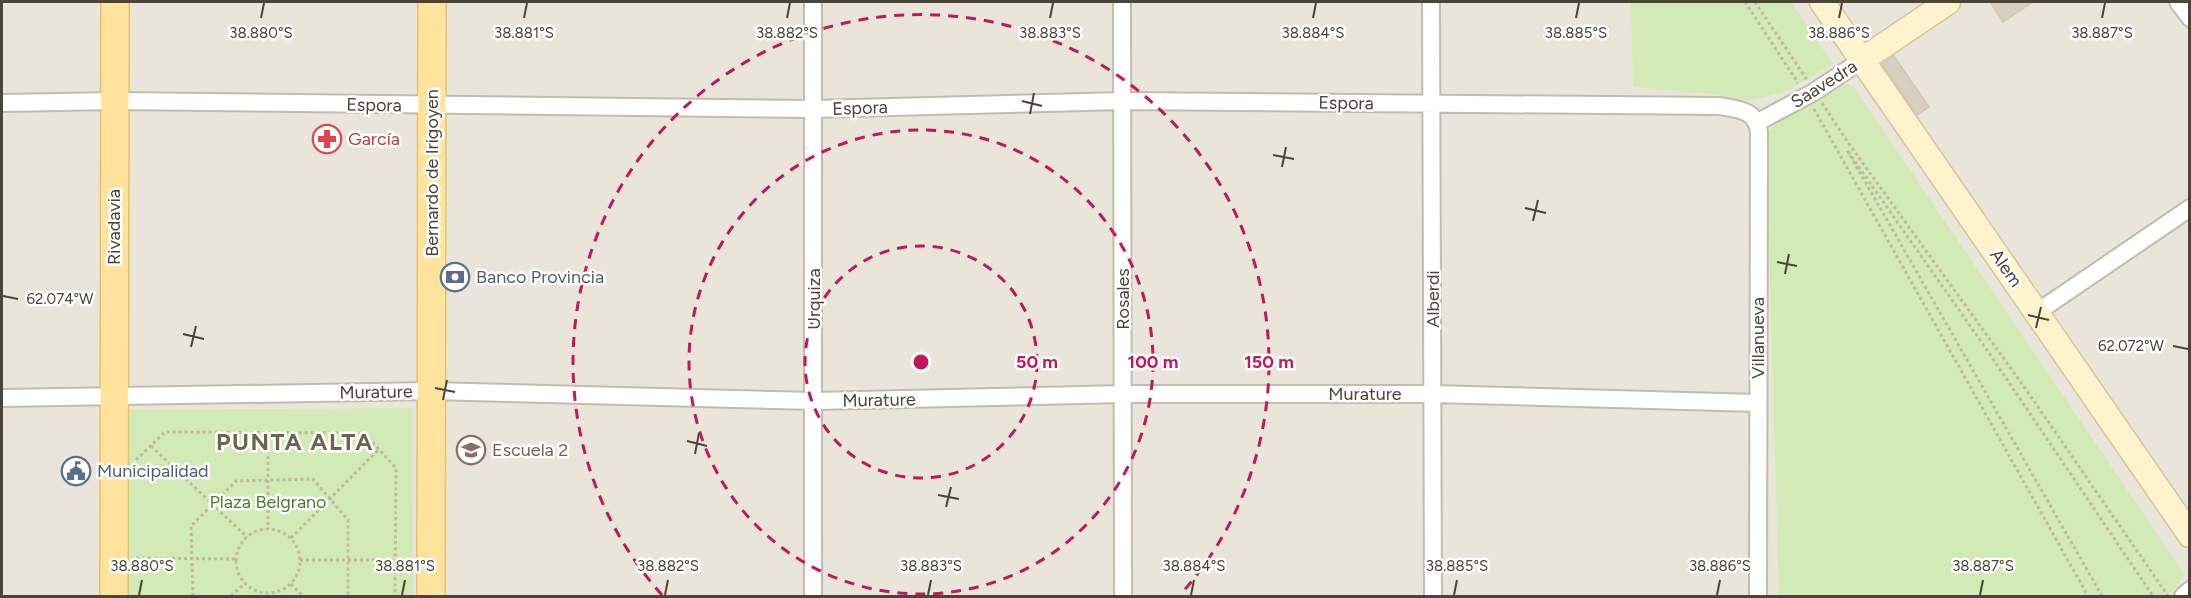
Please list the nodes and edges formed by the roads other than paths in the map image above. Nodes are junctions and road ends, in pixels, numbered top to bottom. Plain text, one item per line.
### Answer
1 (115, 2) edge
2 (432, 2) edge
3 (813, 2) edge
4 (1122, 2) edge
5 (1431, 2) edge
6 (1822, 2) edge
7 (1948, 2) edge
8 (2178, 2) edge
9 (2190, 18) edge
10 (1862, 60) junction
11 (115, 101) junction
12 (1123, 101) junction
13 (2, 103) edge
14 (1433, 104) junction
15 (432, 105) junction
16 (813, 109) junction
17 (1758, 122) junction
18 (2190, 207) edge
19 (2036, 313) junction
20 (431, 391) junction
21 (1123, 394) junction
22 (1433, 394) junction
23 (114, 396) junction
24 (2, 398) edge
25 (814, 401) junction
26 (1757, 403) junction
27 (2190, 536) edge
28 (2190, 590) edge
29 (114, 597) edge
30 (431, 597) edge
31 (813, 597) edge
32 (1123, 597) edge
33 (1433, 597) edge
34 (1758, 597) edge
35 (2183, 597) edge

1 - 11 main road, Rivadavia
2 - 15 main road, Bernardo de Irigoyen
3 - 16 street, Urquiza
4 - 12 street, Rosales
5 - 14 street, Alberdi
6 - 10 main road, Alem
7 - 10 main road, Saavedra
8 - 9 street
10 - 17 street, Saavedra
10 - 19 main road, Alem
11 - 13 street, Espora
11 - 15 street, Espora
11 - 23 main road, Rivadavia
12 - 14 street, Espora
12 - 16 street, Espora
12 - 21 street, Rosales
14 - 17 street, Espora
14 - 22 street, Alberdi
15 - 16 street, Espora
15 - 20 main road, Bernardo de Irigoyen
16 - 25 street, Urquiza
17 - 26 street, Villanueva
18 - 19 street
19 - 27 main road, Alem
20 - 23 street, Murature
20 - 25 street, Murature
20 - 30 main road, Bernardo de Irigoyen
21 - 22 street, Murature
21 - 25 street, Murature
21 - 32 street, Rosales
22 - 26 street, Murature
22 - 33 street, Alberdi
23 - 24 street, Murature
23 - 29 main road, Rivadavia
25 - 31 street, Urquiza
26 - 34 street, Villanueva
28 - 35 street

